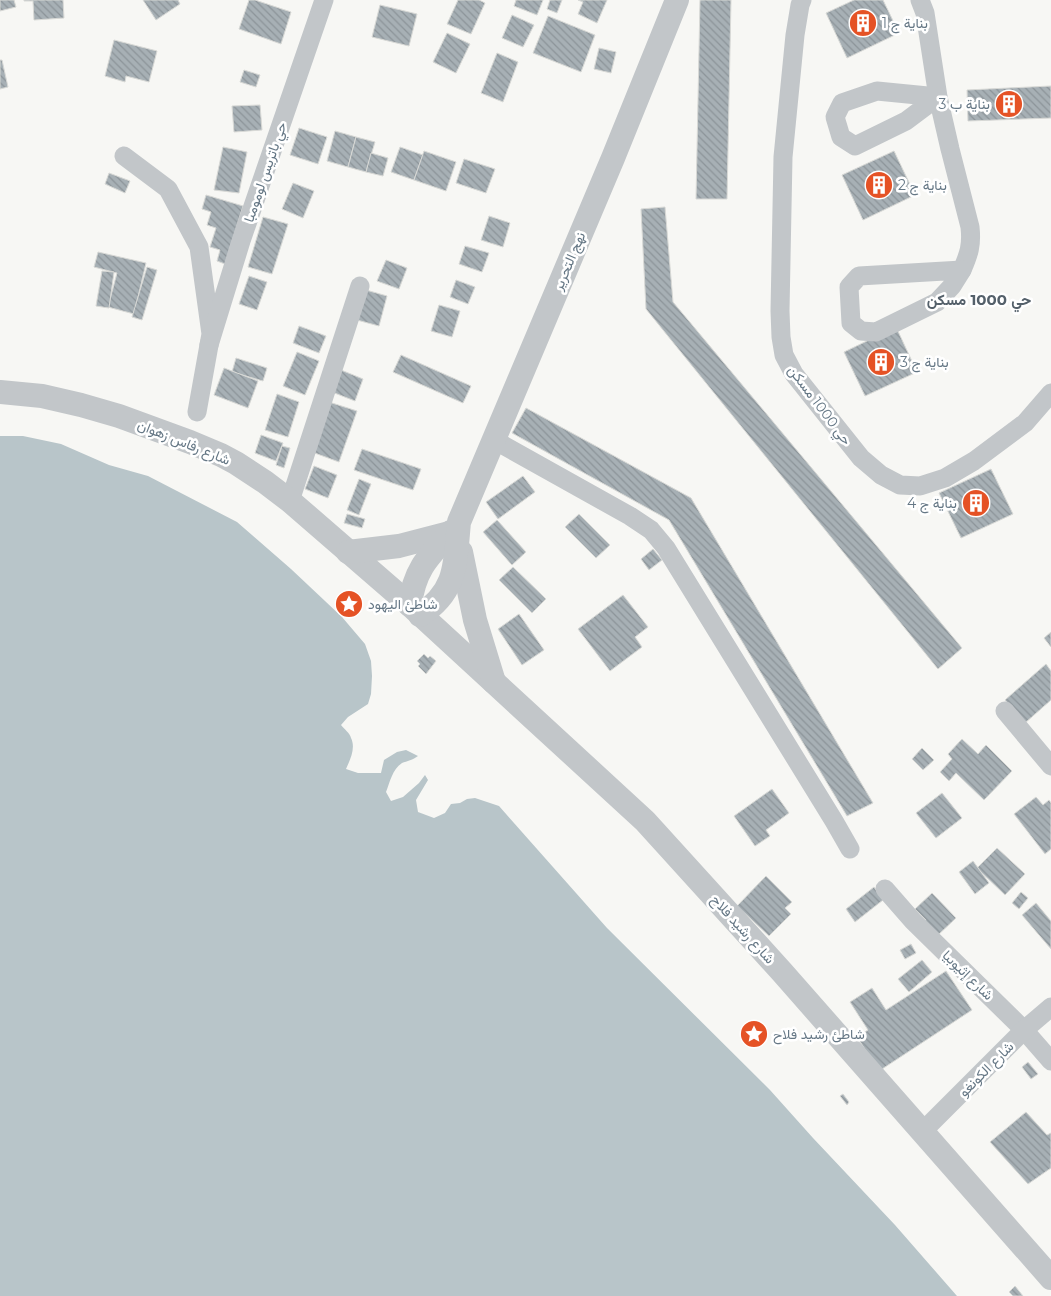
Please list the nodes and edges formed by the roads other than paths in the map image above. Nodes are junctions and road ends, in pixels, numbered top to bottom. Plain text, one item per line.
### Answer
1 (324, 0) edge
2 (677, 0) edge
3 (802, 0) edge
4 (920, 0) edge
5 (938, 97) junction
6 (124, 156) dead end
7 (962, 270) junction
8 (360, 286) dead end
9 (209, 345) junction
10 (0, 392) edge
11 (1051, 393) edge
12 (197, 412) dead end
13 (494, 440) junction
14 (290, 501) junction
15 (455, 530) junction
16 (348, 552) junction
17 (415, 610) junction
18 (495, 683) junction
19 (1005, 712) dead end
20 (1051, 766) edge
21 (850, 849) dead end
22 (885, 889) dead end
23 (1051, 1007) edge
24 (1024, 1030) junction
25 (1051, 1061) edge
26 (922, 1132) junction
27 (1051, 1278) edge

1 - 9 street, حي باتريس لومومبا
2 - 13 street, نهج التحرير
3 - 11 street, حي 1000 مسكن
4 - 5 street
5 - 5 street
5 - 7 street
6 - 9 street, حي باتريس لومومبا
7 - 7 street
8 - 14 street
9 - 12 street, حي باتريس لومومبا
10 - 14 street, شارع رفاس زهوان
13 - 15 street, نهج التحرير
13 - 21 street
14 - 16 street, شارع رفاس زهوان
15 - 16 street
15 - 17 street, نهج التحرير
15 - 17 street, نهج التحرير
15 - 18 street
16 - 17 street, شارع رفاس زهوان
17 - 18 street, شارع رشيد فلاح
18 - 26 street, شارع رشيد فلاح
19 - 20 street
22 - 24 street, شارع إثيوبيا
23 - 24 street, شارع الكونغو
24 - 25 street, شارع إثيوبيا
24 - 26 street, شارع الكونغو
26 - 27 street, شارع رشيد فلاح

